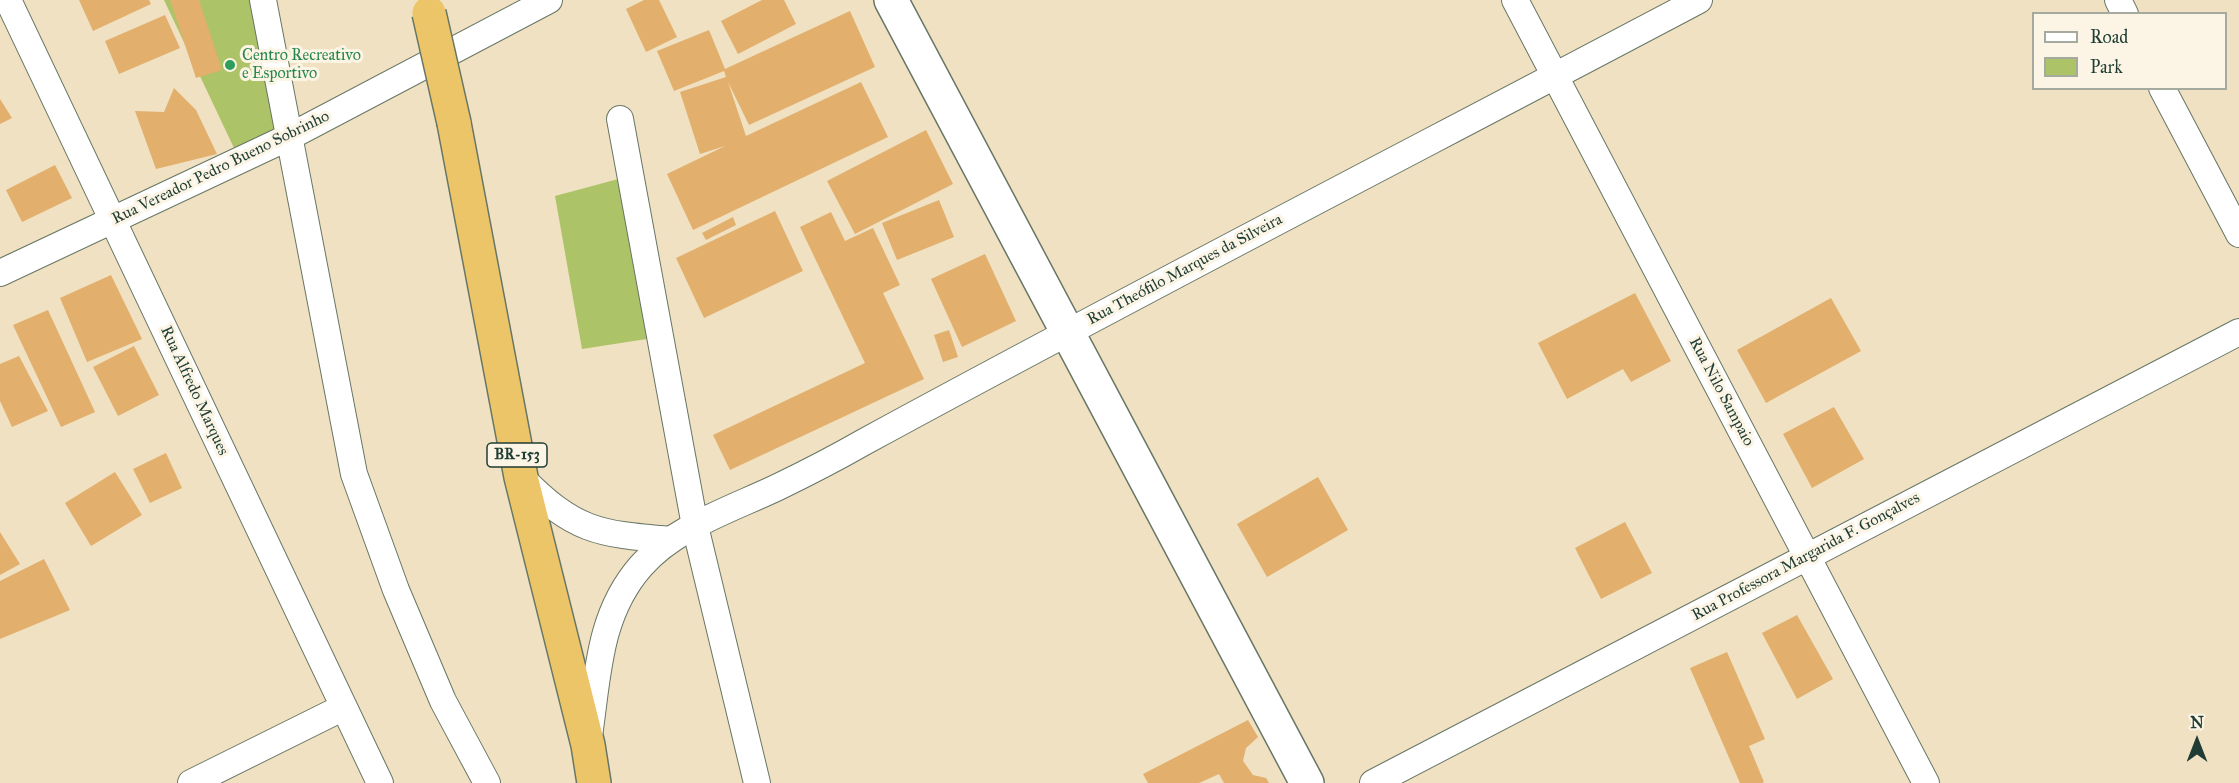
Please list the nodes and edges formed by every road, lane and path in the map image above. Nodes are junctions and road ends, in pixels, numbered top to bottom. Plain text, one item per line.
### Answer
1 (8, 0) edge
2 (263, 0) edge
3 (549, 0) edge
4 (891, 0) edge
5 (1515, 0) edge
6 (1700, 0) edge
7 (427, 7) edge
8 (1555, 76) junction
9 (2163, 90) edge
10 (620, 119) dead end
11 (289, 137) junction
12 (112, 220) junction
13 (2239, 234) edge
14 (0, 273) edge
15 (1067, 332) junction
16 (2239, 332) edge
17 (521, 477) junction
18 (695, 526) junction
19 (671, 540) junction
20 (1807, 557) junction
21 (344, 707) junction
22 (588, 745) junction
23 (191, 783) edge
24 (380, 783) edge
25 (487, 783) edge
26 (594, 783) edge
27 (757, 783) edge
28 (1307, 783) edge
29 (1373, 783) edge
30 (1926, 783) edge

1 - 12 street, Rua Alfredo Marques
2 - 11 street
3 - 11 street, Rua Vereador Pedro Bueno Sobrinho
4 - 15 street
5 - 8 street, Rua Nilo Sampaio
6 - 8 street, Rua Theófilo Marques da Silveira
7 - 17 highway, BR-153, bridge
8 - 15 street, Rua Theófilo Marques da Silveira
8 - 20 street, Rua Nilo Sampaio
9 - 13 street
10 - 18 street
11 - 12 street, Rua Vereador Pedro Bueno Sobrinho
11 - 25 street
12 - 14 street, Rua Vereador Pedro Bueno Sobrinho
12 - 21 street, Rua Alfredo Marques
15 - 18 street, Rua Theófilo Marques da Silveira
15 - 28 street
16 - 20 street, Rua Professora Margarida F. Gonçalves
17 - 19 street
17 - 22 highway, BR-153
18 - 19 street, Rua Theófilo Marques da Silveira
18 - 27 street
19 - 22 street, Rua Theófilo Marques da Silveira
20 - 29 street, Rua Professora Margarida F. Gonçalves
20 - 30 street, Rua Nilo Sampaio
21 - 23 street
21 - 24 street, Rua Alfredo Marques
22 - 26 highway, BR-153

